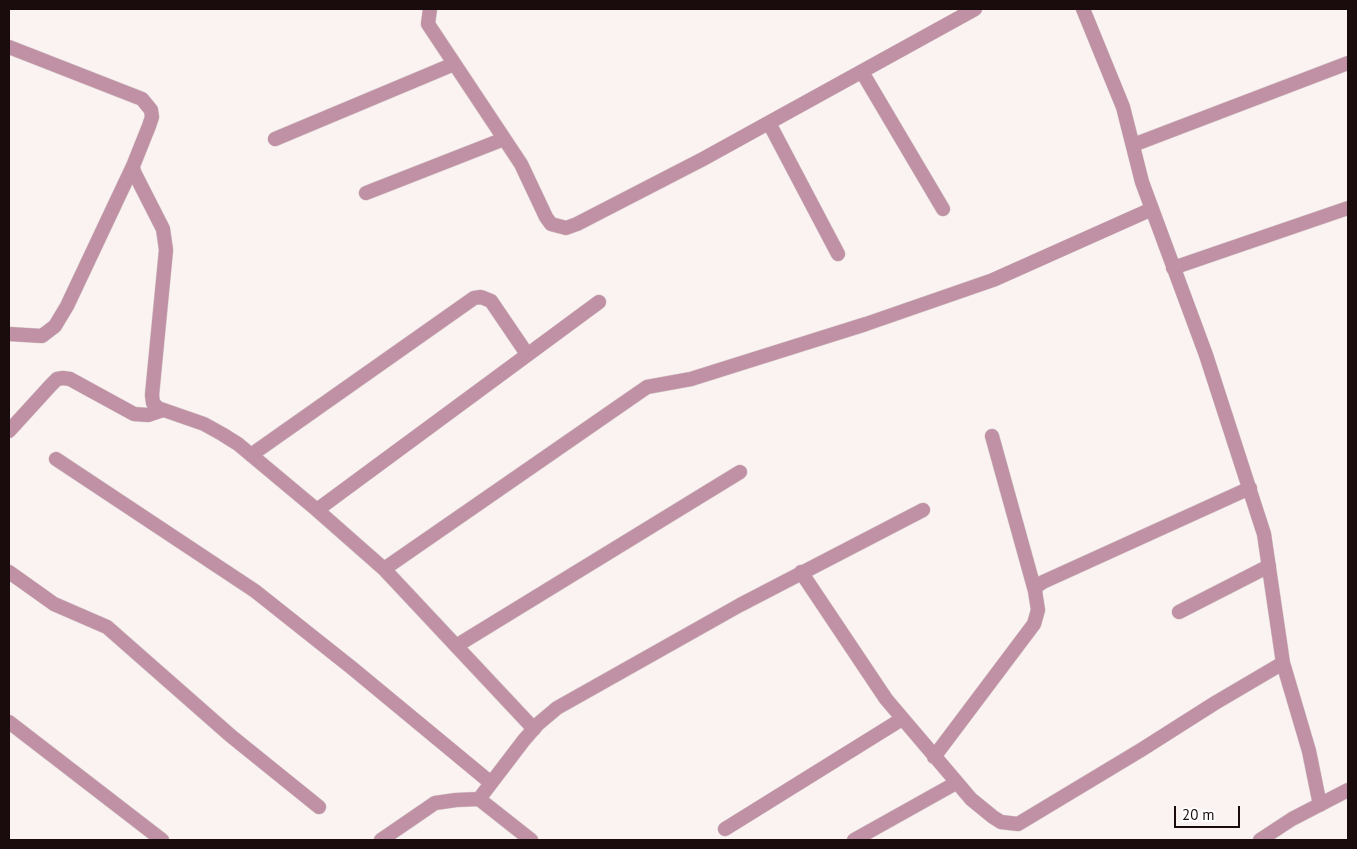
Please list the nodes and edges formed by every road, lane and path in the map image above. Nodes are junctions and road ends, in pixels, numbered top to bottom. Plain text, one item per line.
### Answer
1 (430, 9) edge
2 (976, 9) edge
3 (1083, 9) edge
4 (9, 47) edge
5 (1348, 63) edge
6 (454, 64) junction
7 (862, 72) junction
8 (769, 123) junction
9 (275, 139) dead end
10 (504, 139) junction
11 (1132, 145) junction
12 (133, 166) junction
13 (366, 193) dead end
14 (1348, 208) edge
15 (943, 209) dead end
16 (1152, 209) junction
17 (838, 254) dead end
18 (1173, 268) junction
19 (599, 302) dead end
20 (9, 334) edge
21 (527, 354) junction
22 (163, 410) junction
23 (9, 431) edge
24 (992, 436) dead end
25 (251, 455) junction
26 (56, 459) dead end
27 (740, 472) dead end
28 (1250, 488) junction
29 (317, 510) junction
30 (923, 510) dead end
31 (1269, 566) junction
32 (384, 569) junction
33 (9, 572) edge
34 (801, 572) junction
35 (1035, 591) junction
36 (1179, 612) dead end
37 (456, 646) junction
38 (1283, 663) junction
39 (902, 718) junction
40 (9, 722) edge
41 (534, 729) junction
42 (934, 758) junction
43 (492, 783) junction
44 (956, 783) junction
45 (1348, 790) edge
46 (479, 799) junction
47 (1320, 805) junction
48 (319, 807) dead end
49 (725, 829) dead end
50 (162, 840) edge
51 (381, 840) edge
52 (531, 840) edge
53 (854, 840) edge
54 (1260, 840) edge

1 - 6 street
2 - 7 street
3 - 11 street
4 - 12 street
5 - 11 street
6 - 9 street
6 - 10 street
7 - 8 street
7 - 15 street
8 - 10 street
8 - 17 street
10 - 13 street
11 - 16 street
12 - 20 street
12 - 22 street
14 - 18 street
16 - 18 street
16 - 32 street
18 - 28 street
19 - 21 street
21 - 25 street
21 - 29 street
22 - 23 street
22 - 25 street
24 - 35 street
25 - 29 street
26 - 43 street
27 - 37 street
28 - 31 street
28 - 35 street
29 - 32 street
30 - 34 street
31 - 36 street
31 - 38 street
32 - 37 street
33 - 48 street
34 - 39 street
34 - 41 street
35 - 42 street
37 - 41 street
38 - 44 street
38 - 47 street
39 - 42 street
39 - 49 street
40 - 50 street
41 - 43 street
42 - 44 street
43 - 46 street
44 - 53 street
45 - 47 street
46 - 51 street
46 - 52 street
47 - 54 street

